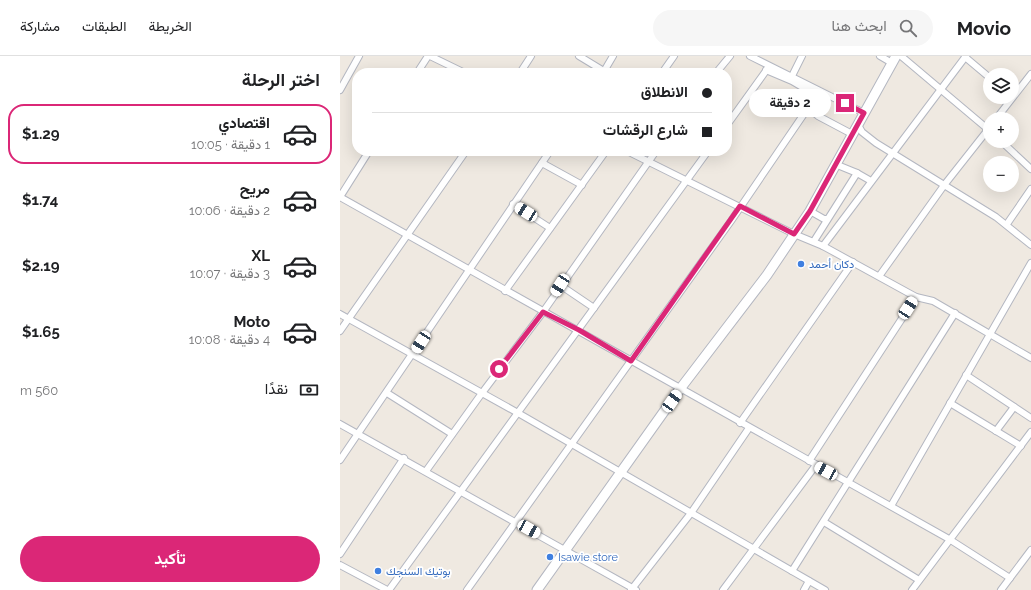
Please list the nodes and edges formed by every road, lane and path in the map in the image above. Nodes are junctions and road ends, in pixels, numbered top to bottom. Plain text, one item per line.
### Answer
1 (359, 56) edge
2 (429, 56) edge
3 (531, 56) edge
4 (579, 56) edge
5 (614, 56) edge
6 (674, 56) edge
7 (730, 56) edge
8 (750, 56) edge
9 (802, 56) edge
10 (880, 56) edge
11 (901, 56) edge
12 (965, 56) edge
13 (894, 59) edge
14 (352, 68) edge
15 (421, 68) edge
16 (454, 68) edge
17 (523, 68) edge
18 (598, 68) edge
19 (607, 68) edge
20 (666, 68) edge
21 (720, 68) edge
22 (768, 68) junction
23 (352, 69) edge
24 (983, 72) edge
25 (1031, 74) edge
26 (792, 76) junction
27 (941, 89) junction
28 (1019, 89) edge
29 (340, 90) edge
30 (808, 108) junction
31 (864, 113) junction
32 (732, 118) edge
33 (983, 124) edge
34 (858, 125) junction
35 (852, 134) junction
36 (983, 136) edge
37 (1008, 148) edge
38 (893, 153) junction
39 (366, 156) edge
40 (462, 156) edge
41 (547, 156) edge
42 (602, 156) edge
43 (637, 156) edge
44 (652, 156) edge
45 (704, 156) edge
46 (648, 162) junction
47 (542, 163) junction
48 (835, 164) junction
49 (1031, 169) edge
50 (857, 173) junction
51 (686, 180) junction
52 (871, 181) junction
53 (945, 184) junction
54 (582, 185) junction
55 (1031, 189) edge
56 (340, 197) edge
57 (513, 204) junction
58 (740, 206) junction
59 (810, 211) junction
60 (827, 219) junction
61 (1007, 224) junction
62 (550, 228) junction
63 (794, 234) junction
64 (406, 235) junction
65 (814, 241) junction
66 (1031, 245) edge
67 (823, 246) junction
68 (853, 262) junction
69 (1031, 263) edge
70 (469, 270) junction
71 (880, 275) junction
72 (560, 285) junction
73 (505, 291) junction
74 (916, 297) junction
75 (594, 308) junction
76 (543, 312) junction
77 (955, 313) junction
78 (340, 314) edge
79 (348, 319) junction
80 (579, 330) junction
81 (340, 331) edge
82 (990, 333) junction
83 (413, 355) junction
84 (1031, 358) edge
85 (631, 361) junction
86 (966, 375) junction
87 (680, 389) junction
88 (482, 392) junction
89 (387, 393) junction
90 (950, 403) junction
91 (1014, 407) junction
92 (518, 413) junction
93 (1031, 418) edge
94 (740, 423) junction
95 (340, 424) edge
96 (749, 428) junction
97 (996, 431) junction
98 (1031, 432) edge
99 (359, 433) junction
100 (452, 434) junction
101 (572, 445) junction
102 (1021, 446) junction
103 (404, 458) junction
104 (340, 460) edge
105 (808, 461) junction
106 (816, 465) junction
107 (426, 471) junction
108 (621, 474) junction
109 (848, 482) junction
110 (461, 491) junction
111 (891, 506) junction
112 (691, 513) junction
113 (517, 522) junction
114 (824, 522) junction
115 (949, 539) junction
116 (754, 549) junction
117 (566, 550) junction
118 (1031, 550) edge
119 (340, 554) edge
120 (340, 565) edge
121 (792, 571) junction
122 (1010, 578) junction
123 (919, 580) junction
124 (809, 581) junction
125 (633, 589) edge
126 (388, 590) edge
127 (467, 590) edge
128 (537, 590) edge
129 (724, 590) edge
130 (804, 590) edge
131 (825, 590) edge
132 (912, 590) edge
133 (1001, 590) edge

1 - 14 street
2 - 15 street
2 - 16 street
3 - 17 street
4 - 18 street
5 - 19 street
6 - 20 street
7 - 21 street
8 - 22 street
9 - 26 street
10 - 13 street
11 - 27 street
12 - 24 street
12 - 27 street
13 - 31 street
22 - 26 street
22 - 30 street
22 - 32 street
23 - 29 street
25 - 28 street
26 - 31 street
27 - 33 street
27 - 38 street
30 - 35 street
30 - 58 street
31 - 34 street
34 - 35 street
34 - 38 street
35 - 48 street
36 - 53 street
37 - 49 street
38 - 52 street
38 - 53 street
39 - 56 street
40 - 64 street
41 - 47 street
42 - 54 street
43 - 46 street
44 - 46 street
45 - 51 street
46 - 51 street
46 - 72 street
47 - 54 street
47 - 57 street
48 - 50 street
48 - 59 street
50 - 52 street
50 - 60 street
51 - 58 street
51 - 75 street
52 - 67 street
53 - 61 street
53 - 71 street
54 - 62 street
55 - 61 street
56 - 64 street
57 - 62 street
57 - 70 street
58 - 63 street
58 - 85 street
59 - 60 street
59 - 63 street
60 - 65 street
61 - 66 street
62 - 73 street
63 - 65 street
63 - 87 street
64 - 70 street
64 - 79 street
65 - 67 street
67 - 68 street
68 - 71 street
68 - 94 street
69 - 82 street
70 - 73 street
70 - 83 street
71 - 74 street
72 - 75 street
72 - 76 street
73 - 76 street
74 - 77 street
74 - 105 street
75 - 80 street
76 - 80 street
76 - 88 street
77 - 82 street
77 - 109 street
78 - 79 street
79 - 81 street
79 - 83 street
80 - 85 street
80 - 92 street
82 - 84 street
82 - 86 street
83 - 88 street
83 - 89 street
85 - 87 street
85 - 101 street
86 - 90 street
86 - 91 street
87 - 94 street
87 - 108 street
88 - 92 street
88 - 100 street
89 - 99 street
89 - 100 street
90 - 97 street
90 - 111 street
91 - 93 street
91 - 97 street
92 - 101 street
92 - 110 street
94 - 96 street
95 - 99 street
96 - 105 street
96 - 112 street
97 - 102 street
98 - 102 street
99 - 103 street
99 - 104 street
100 - 107 street
101 - 108 street
101 - 113 street
102 - 115 street
103 - 107 street
103 - 119 street
105 - 106 street
106 - 109 street
106 - 116 street
107 - 110 street
108 - 112 street
108 - 117 street
109 - 111 street
109 - 114 street
110 - 113 street
110 - 126 street
111 - 115 street
112 - 116 street
112 - 125 street
113 - 117 street
113 - 127 street
114 - 121 street
114 - 123 street
115 - 122 street
115 - 123 street
116 - 121 street
116 - 129 street
117 - 125 street
117 - 128 street
118 - 122 street
120 - 126 street
121 - 124 street
122 - 133 street
123 - 132 street
124 - 130 street
124 - 131 street

